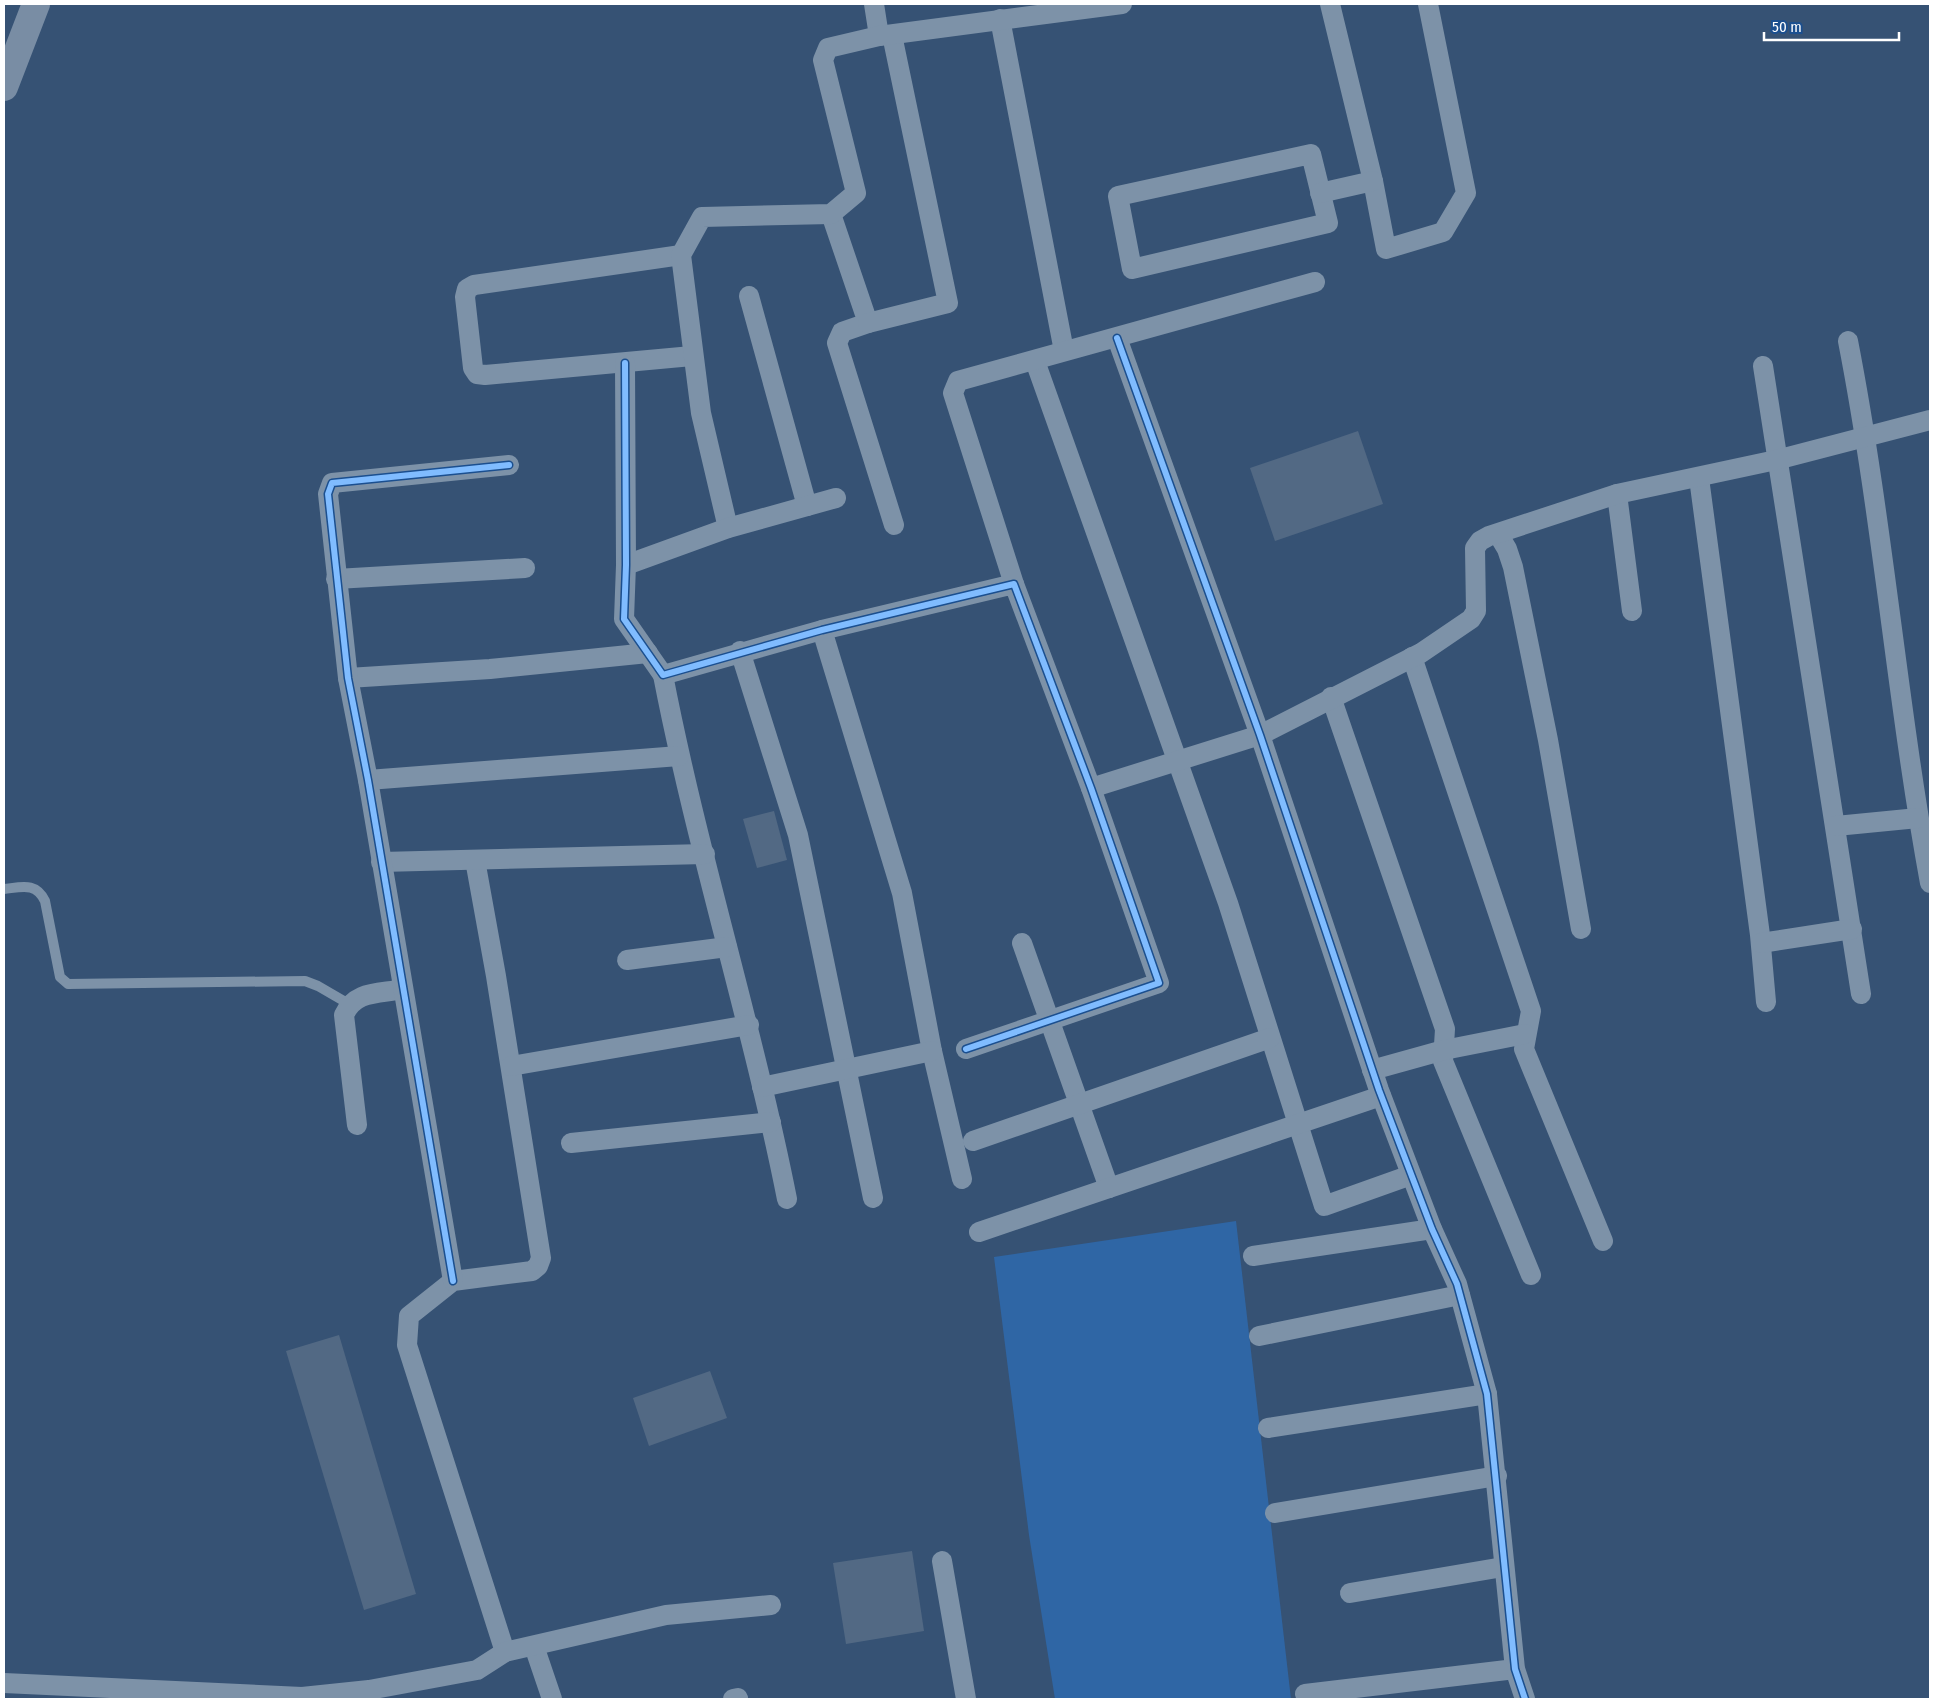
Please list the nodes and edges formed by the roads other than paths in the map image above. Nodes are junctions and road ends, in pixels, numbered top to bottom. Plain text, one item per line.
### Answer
1 (36, 4) edge
2 (874, 4) edge
3 (1122, 4) edge
4 (1330, 4) edge
5 (1428, 4) edge
6 (1000, 19) junction
7 (886, 36) junction
8 (4, 87) edge
9 (1373, 181) junction
10 (1320, 193) junction
11 (831, 214) junction
12 (681, 255) junction
13 (1315, 282) dead end
14 (749, 296) dead end
15 (868, 323) junction
16 (1117, 338) junction
17 (1848, 341) dead end
18 (1064, 351) junction
19 (692, 356) junction
20 (1035, 361) junction
21 (624, 363) junction
22 (1762, 366) dead end
23 (1930, 420) edge
24 (1867, 435) junction
25 (1776, 460) junction
26 (509, 465) dead end
27 (1699, 478) junction
28 (1617, 494) junction
29 (836, 498) dead end
30 (807, 506) junction
31 (894, 524) dead end
32 (728, 528) junction
33 (1498, 534) junction
34 (626, 564) junction
35 (525, 568) dead end
36 (336, 579) junction
37 (1014, 584) junction
38 (1632, 610) dead end
39 (822, 630) junction
40 (740, 652) junction
41 (648, 653) junction
42 (1412, 658) junction
43 (663, 675) junction
44 (348, 678) junction
45 (1331, 697) junction
46 (1260, 735) junction
47 (679, 756) junction
48 (1177, 763) junction
49 (368, 780) junction
50 (1091, 788) junction
51 (1918, 818) junction
52 (1836, 826) junction
53 (704, 854) junction
54 (475, 860) junction
55 (381, 862) junction
56 (1930, 883) edge
57 (4, 889) edge
58 (1581, 929) dead end
59 (1852, 929) junction
60 (1022, 943) dead end
61 (1761, 943) junction
62 (728, 947) junction
63 (627, 960) dead end
64 (403, 989) junction
65 (1861, 994) dead end
66 (1766, 1002) dead end
67 (350, 1004) junction
68 (1050, 1020) junction
69 (748, 1025) junction
70 (1525, 1034) junction
71 (1270, 1038) junction
72 (966, 1049) dead end
73 (1444, 1050) junction
74 (932, 1051) junction
75 (511, 1066) junction
76 (1372, 1070) junction
77 (848, 1071) junction
78 (762, 1087) junction
79 (1381, 1096) junction
80 (1079, 1104) junction
81 (772, 1122) junction
82 (1298, 1124) junction
83 (357, 1125) dead end
84 (972, 1141) dead end
85 (571, 1143) dead end
86 (1411, 1175) junction
87 (962, 1179) dead end
88 (1109, 1188) junction
89 (874, 1198) dead end
90 (787, 1199) dead end
91 (1432, 1229) junction
92 (979, 1232) dead end
93 (1602, 1241) dead end
94 (1253, 1256) dead end
95 (1531, 1275) dead end
96 (453, 1281) junction
97 (1460, 1295) junction
98 (1259, 1336) dead end
99 (1487, 1394) junction
100 (1268, 1428) dead end
101 (1497, 1476) junction
102 (1275, 1513) dead end
103 (942, 1561) dead end
104 (1503, 1567) junction
105 (1350, 1593) dead end
106 (771, 1605) dead end
107 (534, 1646) junction
108 (505, 1652) junction
109 (1515, 1668) junction
110 (4, 1683) edge
111 (58, 1692) edge
112 (1304, 1694) dead end
113 (323, 1697) edge
114 (552, 1699) edge
115 (966, 1699) edge
116 (1526, 1699) edge

1 - 8 street
2 - 7 street
3 - 6 street
4 - 9 street
5 - 9 street
6 - 7 street
6 - 18 street
7 - 11 street
7 - 15 street
9 - 10 street
10 - 10 street
11 - 12 street
11 - 15 street
12 - 19 street
12 - 21 street
13 - 16 street
14 - 30 street
15 - 31 street
16 - 18 street
16 - 46 street
17 - 24 street
18 - 20 street
19 - 21 street
19 - 32 street
20 - 37 street
20 - 48 street
21 - 34 street
22 - 25 street
23 - 24 street
24 - 25 street
24 - 51 street
25 - 27 street
25 - 52 street
26 - 36 street
27 - 28 street
27 - 61 street
28 - 33 street
28 - 38 street
29 - 30 street
30 - 32 street
32 - 34 street
33 - 42 street
33 - 58 street
34 - 41 street
35 - 36 street
36 - 44 street
37 - 39 street
37 - 50 street
39 - 40 street
39 - 74 street
40 - 43 street
40 - 77 street
41 - 43 street
41 - 44 street
42 - 45 street
42 - 70 street
43 - 47 street
44 - 49 street
45 - 46 street
45 - 73 street
46 - 48 street
46 - 76 street
47 - 49 street
47 - 53 street
48 - 50 street
48 - 71 street
49 - 55 street
50 - 68 street
51 - 52 street
51 - 56 street
52 - 59 street
53 - 54 street
53 - 62 street
54 - 55 street
54 - 75 street
55 - 64 street
57 - 67 lane
59 - 61 street
59 - 65 street
60 - 68 street
61 - 66 street
62 - 63 street
62 - 69 street
64 - 67 street
64 - 96 street
67 - 83 street
68 - 72 street
68 - 80 street
69 - 75 street
69 - 78 street
70 - 73 street
70 - 93 street
71 - 80 street
71 - 82 street
73 - 76 street
73 - 95 street
74 - 77 street
74 - 87 street
75 - 96 street
76 - 79 street
77 - 78 street
77 - 89 street
78 - 81 street
79 - 82 street
79 - 86 street
80 - 84 street
80 - 88 street
81 - 85 street
81 - 90 street
82 - 86 street
82 - 88 street
86 - 91 street
88 - 92 street
91 - 94 street
91 - 97 street
96 - 108 street
97 - 98 street
97 - 99 street
99 - 100 street
99 - 101 street
101 - 102 street
101 - 104 street
103 - 115 street
104 - 105 street
104 - 109 street
106 - 107 street
107 - 108 street
107 - 114 street
108 - 113 street
109 - 112 street
109 - 116 street
110 - 111 street
111 - 113 street

